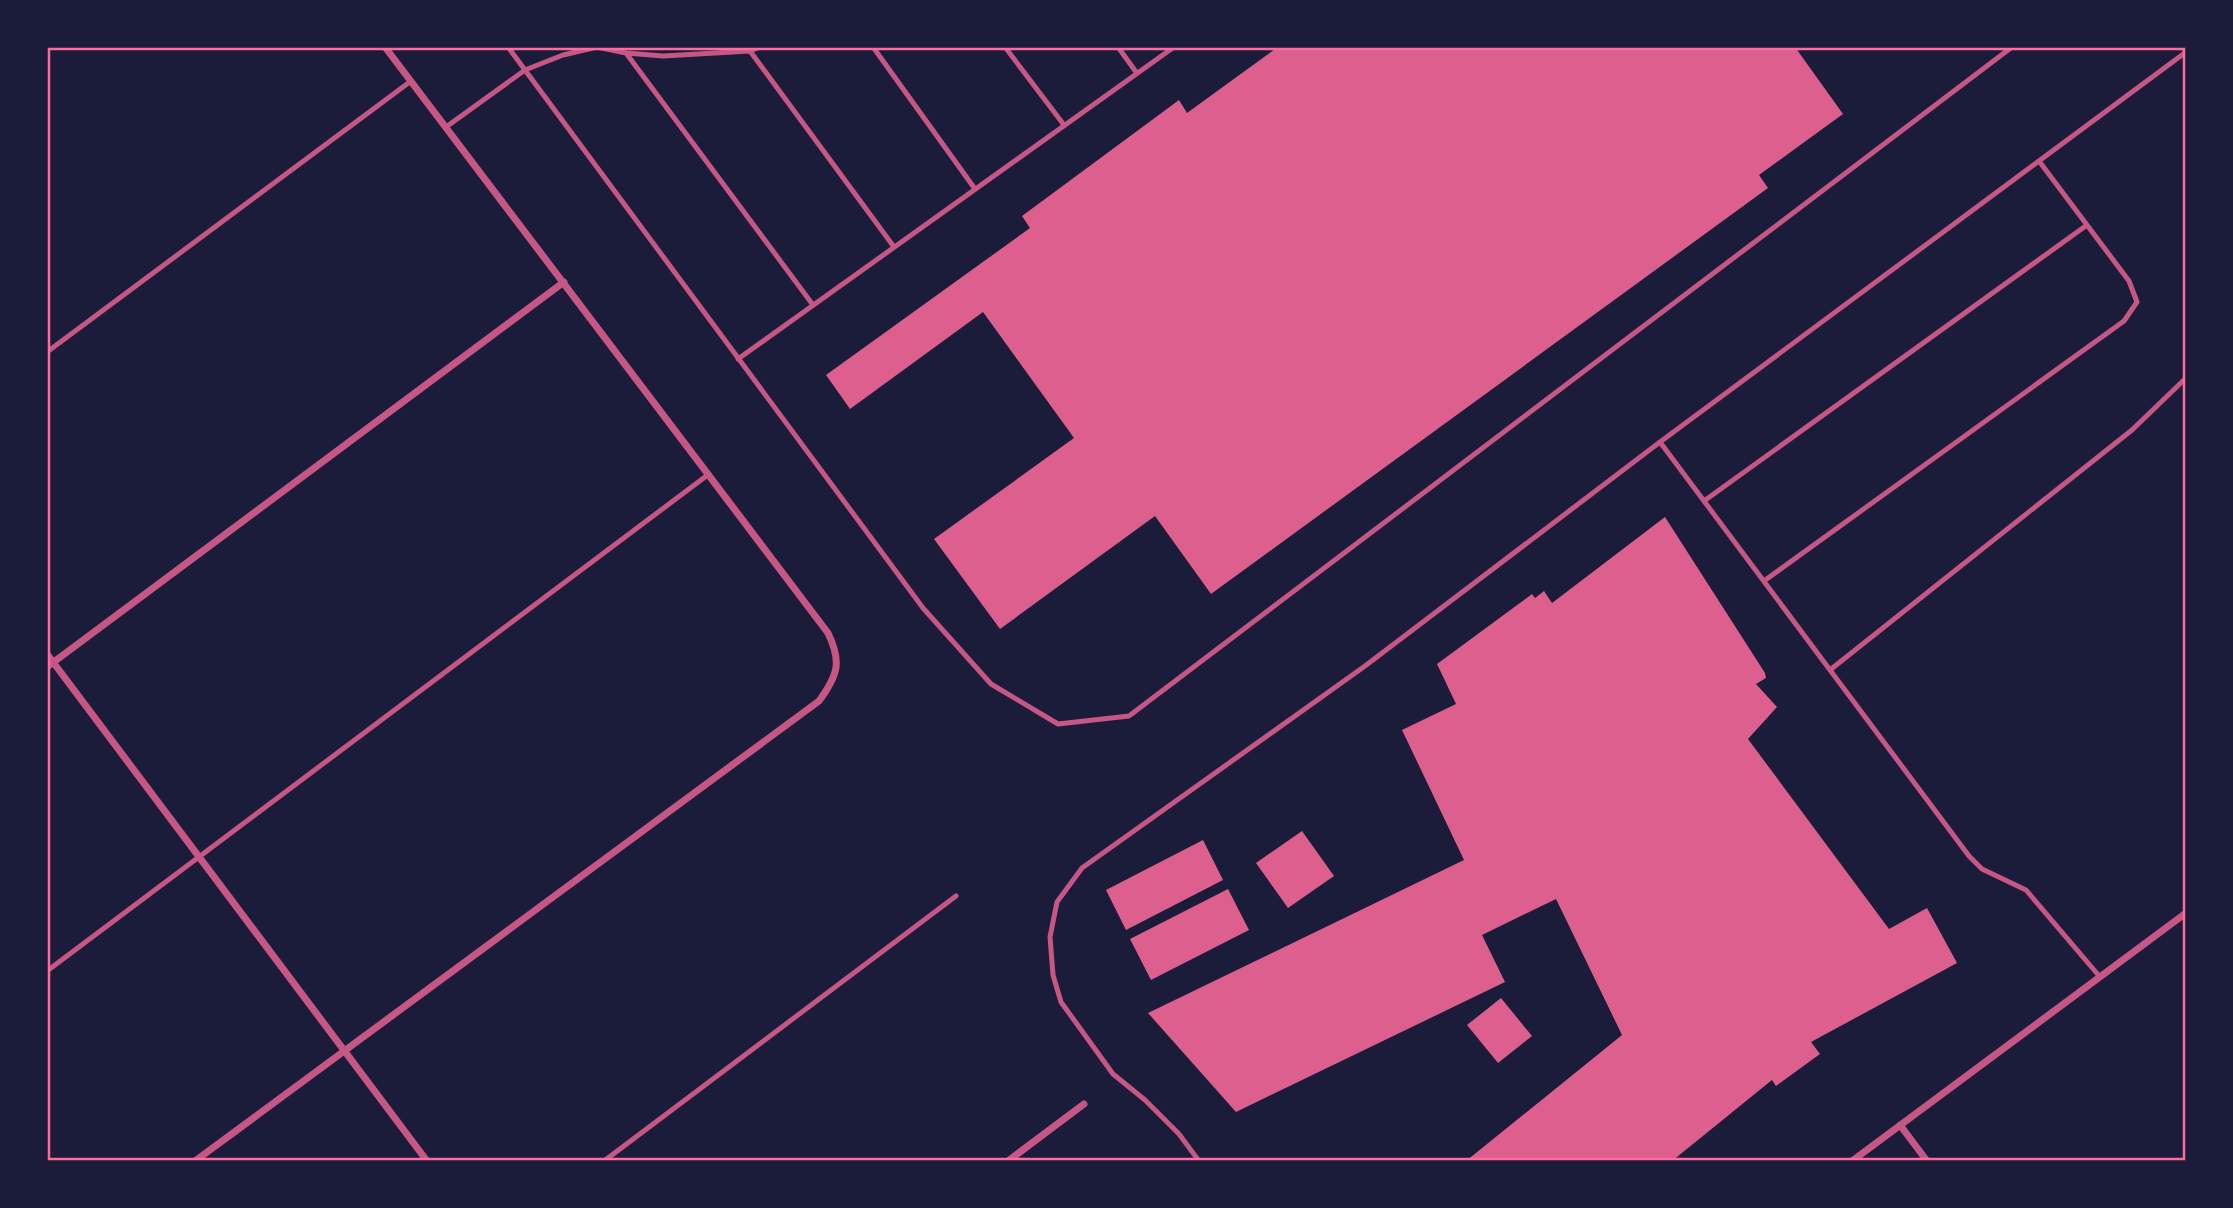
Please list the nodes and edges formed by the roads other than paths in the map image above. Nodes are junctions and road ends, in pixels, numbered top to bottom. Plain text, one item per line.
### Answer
1 (385, 47) edge
2 (508, 47) edge
3 (760, 47) edge
4 (873, 47) edge
5 (1005, 47) edge
6 (1118, 47) edge
7 (1174, 47) edge
8 (2012, 47) edge
9 (750, 51) junction
10 (2186, 52) edge
11 (626, 54) junction
12 (525, 70) junction
13 (1136, 72) junction
14 (411, 81) junction
15 (1063, 125) junction
16 (446, 127) junction
17 (2039, 161) junction
18 (975, 189) junction
19 (2087, 225) junction
20 (894, 247) junction
21 (565, 282) junction
22 (813, 305) junction
23 (47, 352) edge
24 (738, 359) junction
25 (2186, 378) edge
26 (1660, 442) junction
27 (709, 474) junction
28 (1704, 501) junction
29 (1764, 581) junction
30 (47, 654) edge
31 (50, 665) edge
32 (1830, 670) junction
33 (200, 857) junction
34 (956, 896) dead end
35 (2186, 914) edge
36 (47, 971) edge
37 (2100, 977) junction
38 (345, 1051) junction
39 (1084, 1104) dead end
40 (1900, 1125) junction
41 (195, 1161) edge
42 (427, 1161) edge
43 (604, 1161) edge
44 (1008, 1161) edge
45 (1199, 1161) edge
46 (1852, 1161) edge
47 (1927, 1161) edge

1 - 14 street
2 - 12 lane
3 - 9 lane
4 - 18 lane
5 - 15 lane
6 - 13 lane
7 - 13 lane
8 - 24 lane
9 - 11 lane
9 - 20 lane
10 - 17 lane
11 - 12 lane
11 - 22 lane
12 - 16 lane
12 - 24 lane
13 - 15 lane
14 - 16 street
14 - 23 lane
15 - 18 lane
16 - 21 street
17 - 19 lane
17 - 26 lane
18 - 20 lane
19 - 28 lane
19 - 29 lane
20 - 22 lane
21 - 27 street
21 - 31 street
22 - 24 lane
25 - 32 lane
26 - 28 lane
26 - 45 lane
27 - 33 lane
27 - 38 street
28 - 29 lane
29 - 32 lane
30 - 31 street
31 - 33 street
32 - 37 lane
33 - 36 lane
33 - 38 street
34 - 43 lane
35 - 37 street
37 - 40 street
38 - 41 street
38 - 42 street
39 - 44 street
40 - 46 street
40 - 47 street

